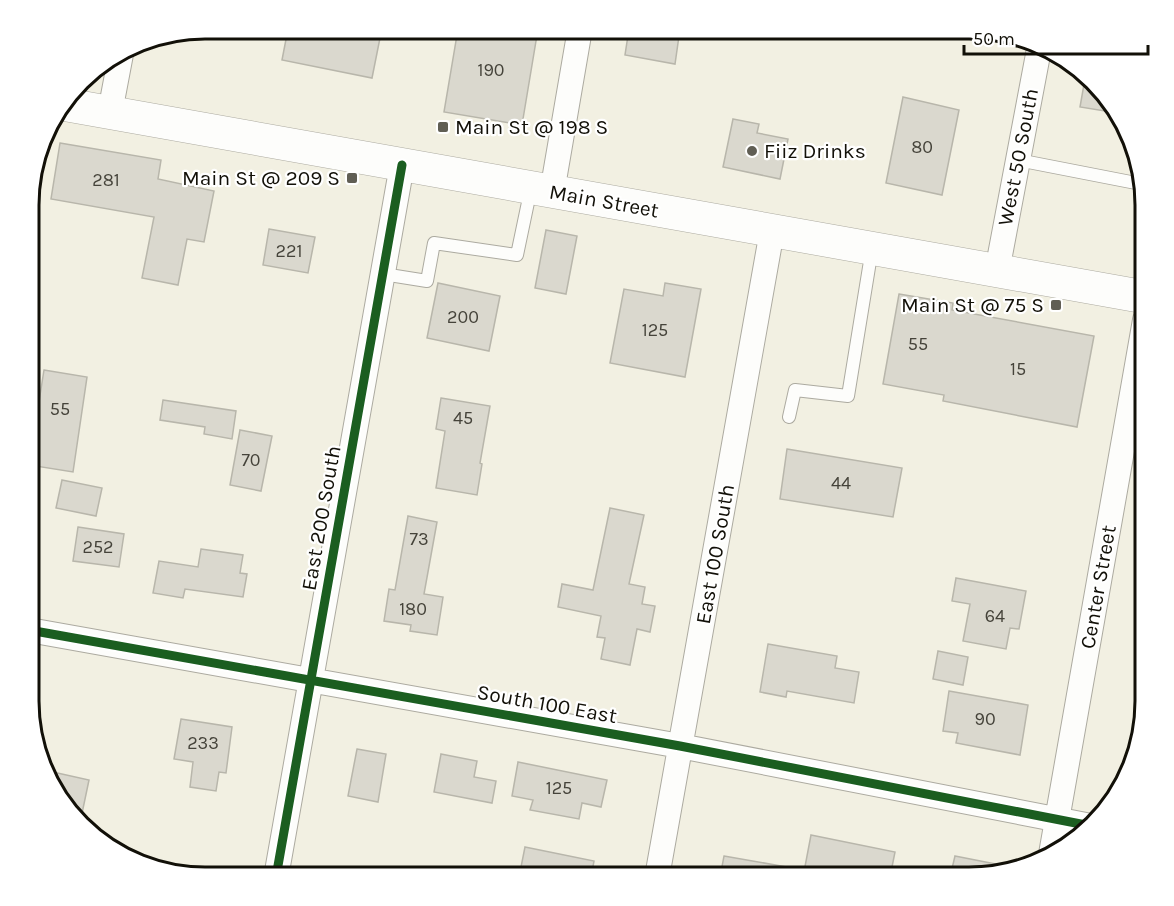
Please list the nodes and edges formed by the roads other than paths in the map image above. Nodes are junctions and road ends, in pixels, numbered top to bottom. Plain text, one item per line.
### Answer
1 (578, 39) edge
2 (1038, 54) edge
3 (119, 63) edge
4 (72, 106) edge
5 (110, 112) junction
6 (1018, 160) junction
7 (402, 165) junction
8 (1134, 182) edge
9 (542, 190) junction
10 (772, 231) junction
11 (872, 248) junction
12 (997, 271) junction
13 (383, 274) junction
14 (1135, 295) edge
15 (1135, 377) edge
16 (789, 417) dead end
17 (39, 632) edge
18 (311, 681) junction
19 (680, 746) junction
20 (1057, 820) junction
21 (1080, 824) edge
22 (1053, 845) edge
23 (278, 867) edge
24 (659, 867) edge

1 - 9 street
2 - 6 street, West 50 South
3 - 5 street
4 - 5 main road, Main Street
5 - 7 main road, Main Street
6 - 8 lane
6 - 12 street, West 50 South
7 - 9 main road, Main Street
7 - 13 street, East 200 South
9 - 10 main road, Main Street
9 - 13 lane
10 - 11 main road, Main Street
10 - 19 street, East 100 South
11 - 12 main road, Main Street
11 - 16 lane
12 - 14 main road, Main Street
13 - 18 street, East 200 South
15 - 20 street, Center Street
17 - 18 street, South 100 East
18 - 19 street, South 100 East
18 - 23 street, East 200 South
19 - 20 street, South 100 East
19 - 24 street, East 100 South
20 - 21 street, South 100 East
20 - 22 street, Center Street

